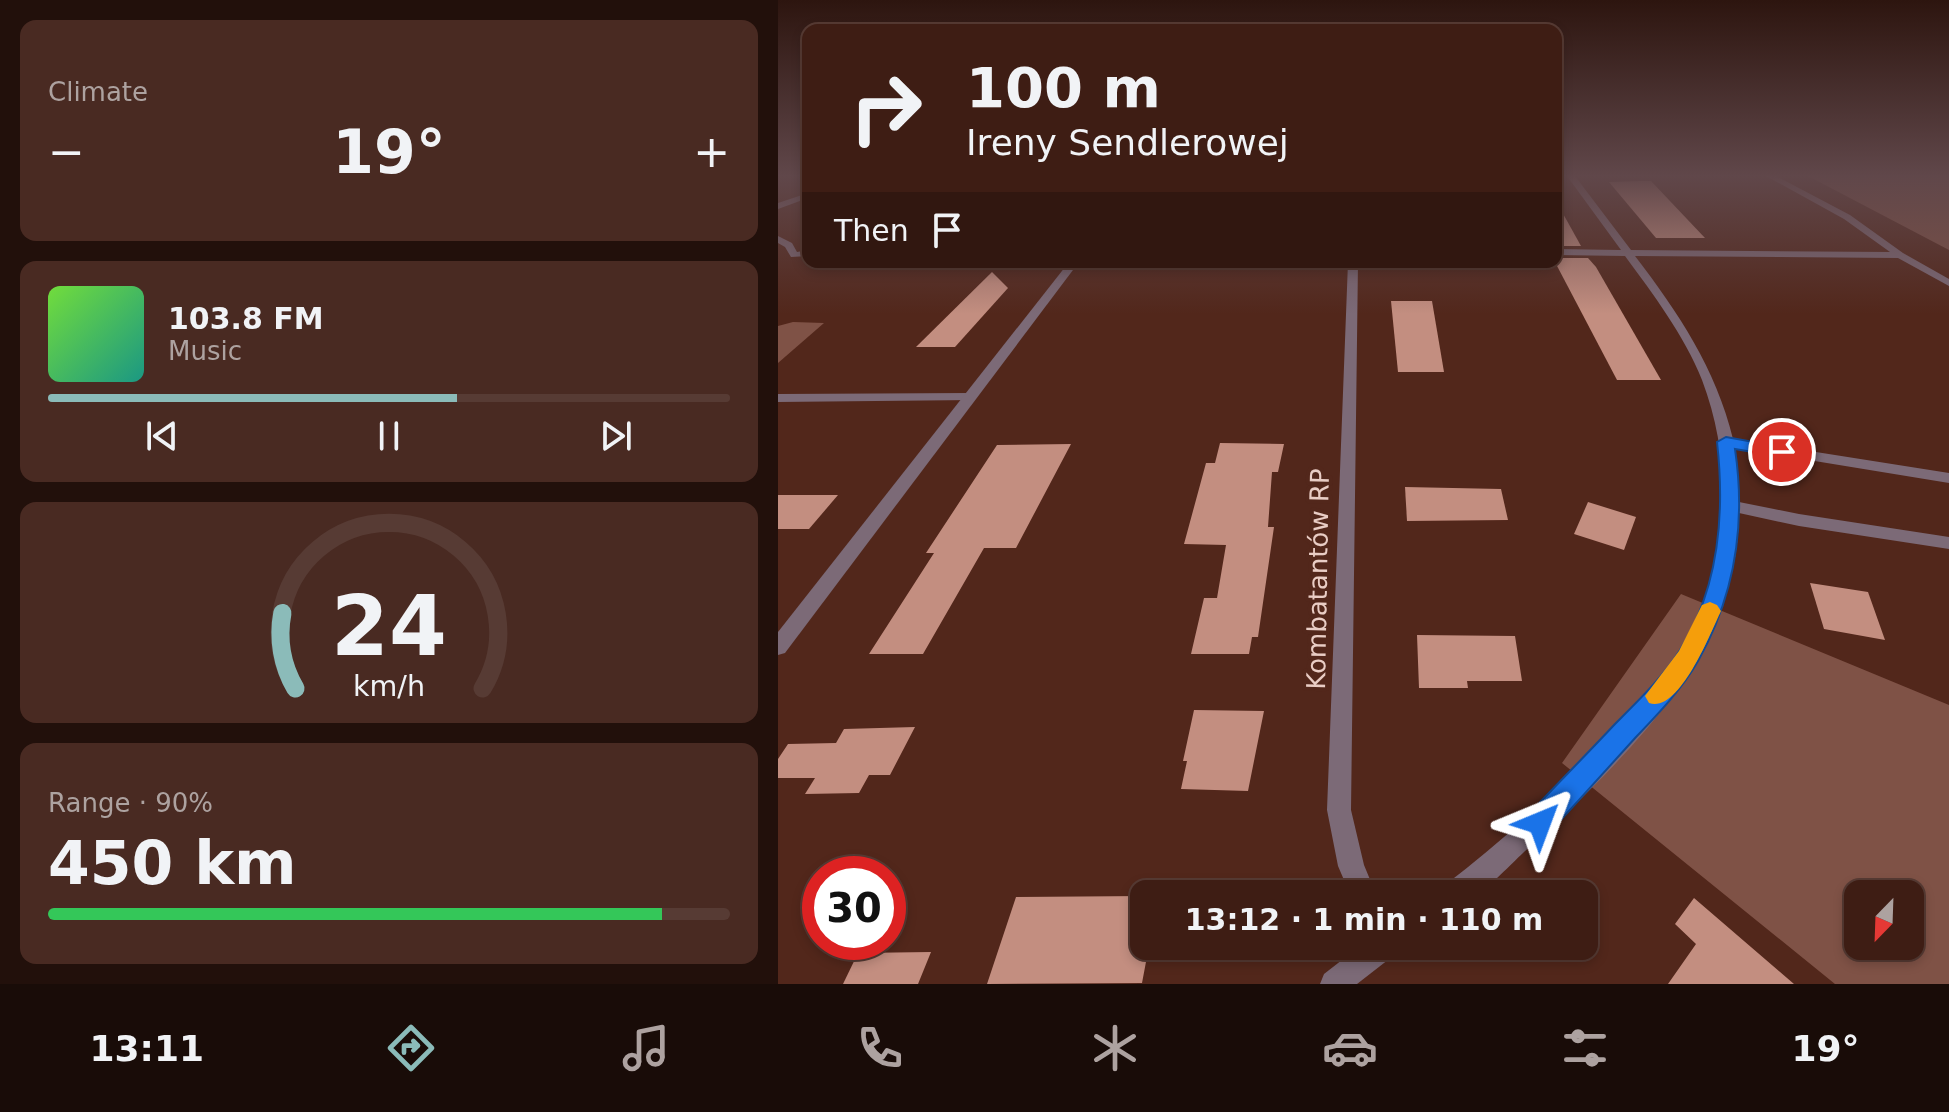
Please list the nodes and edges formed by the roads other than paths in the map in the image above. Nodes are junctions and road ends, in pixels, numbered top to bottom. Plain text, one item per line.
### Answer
1 (1603, 222) edge
2 (1853, 222) edge
3 (778, 239) edge
4 (1562, 252) edge
5 (1625, 253) junction
6 (802, 254) edge
7 (794, 255) junction
8 (1900, 255) junction
9 (778, 257) edge
10 (1069, 268) edge
11 (1353, 268) edge
12 (1949, 283) edge
13 (970, 397) junction
14 (778, 398) edge
15 (1726, 442) junction
16 (1949, 478) edge
17 (1732, 506) junction
18 (1949, 543) edge
19 (778, 647) edge
20 (1357, 880) edge
21 (1471, 880) edge
22 (1365, 960) edge
23 (1334, 984) edge

1 - 5 street
2 - 8 street
3 - 7 street
4 - 5 street
5 - 8 street
5 - 15 street
6 - 7 street
7 - 9 street
8 - 12 street
10 - 13 street
11 - 20 street, Kombatantów RP
13 - 14 lane
13 - 19 street
15 - 16 street
15 - 17 street
17 - 18 street
17 - 21 street
22 - 23 street

